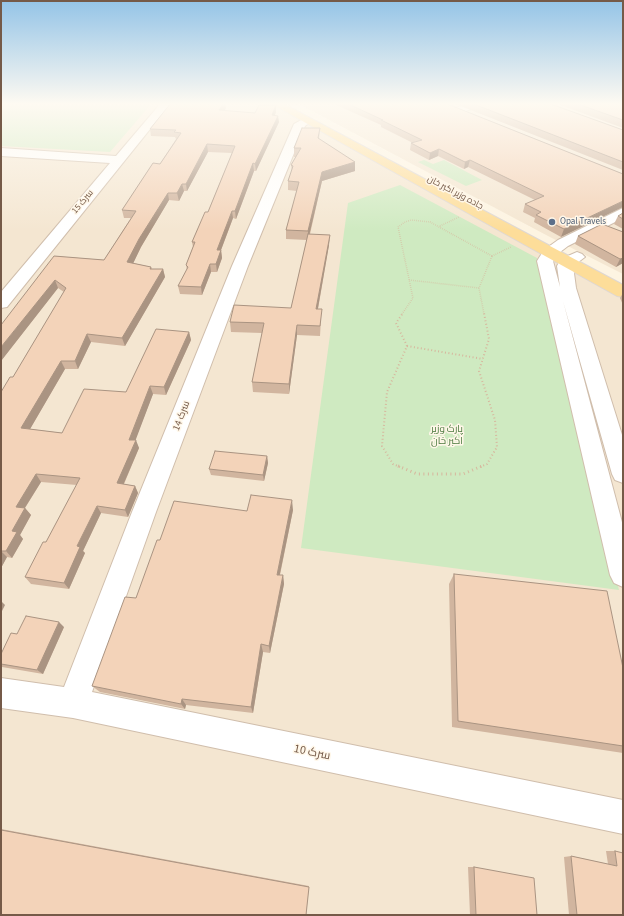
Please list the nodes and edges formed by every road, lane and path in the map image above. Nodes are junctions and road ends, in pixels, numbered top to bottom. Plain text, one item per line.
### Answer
1 (130, 146) edge
2 (293, 146) edge
3 (355, 146) edge
4 (365, 146) edge
5 (1, 152) edge
6 (118, 160) junction
7 (623, 212) edge
8 (599, 224) junction
9 (617, 233) edge
10 (554, 250) junction
11 (572, 259) junction
12 (409, 280) junction
13 (623, 281) edge
14 (480, 288) junction
15 (623, 292) edge
16 (2, 302) edge
17 (407, 346) junction
18 (483, 358) junction
19 (571, 371) junction
20 (602, 399) junction
21 (623, 474) edge
22 (623, 575) edge
23 (1, 692) edge
24 (73, 703) junction
25 (623, 817) edge

1 - 6 street, سرک 15
2 - 24 street, سرک 14
3 - 10 main road
4 - 10 main road, جاده وزیر اکبر خان
5 - 6 street
6 - 16 street, سرک 15
7 - 8 street
8 - 9 street
8 - 10 street
10 - 11 main road
10 - 19 street
11 - 13 main road
11 - 15 main road
11 - 20 street
12 - 14 path
12 - 14 path
12 - 17 path
14 - 18 path
17 - 18 path
17 - 18 path
19 - 20 street
19 - 22 street
20 - 21 street
23 - 24 street, سرک 10
24 - 25 street, سرک 10

